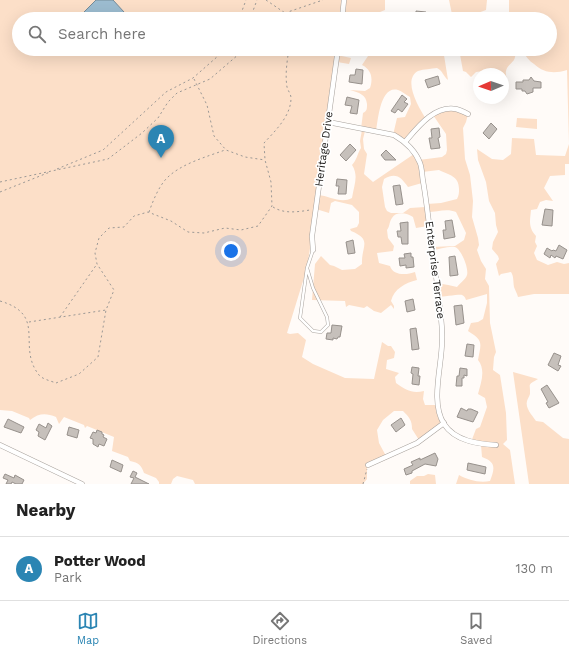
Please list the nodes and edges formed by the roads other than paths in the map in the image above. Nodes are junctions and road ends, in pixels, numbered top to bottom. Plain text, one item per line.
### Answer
1 (344, 0) edge
2 (343, 12) edge
3 (337, 56) edge
4 (468, 114) dead end
5 (328, 122) junction
6 (405, 142) junction
7 (313, 250) joint
8 (307, 268) junction
9 (444, 423) junction
10 (0, 445) edge
11 (496, 445) dead end
12 (368, 465) road end
13 (82, 484) edge

1 - 2 street
3 - 5 street, Heritage Drive
4 - 6 street
5 - 6 street, Enterprise Terrace
5 - 7 street, Heritage Drive
6 - 9 street, Enterprise Terrace
7 - 8 lane
8 - 8 lane
9 - 11 street, Enterprise Terrace
9 - 12 street
10 - 13 street

